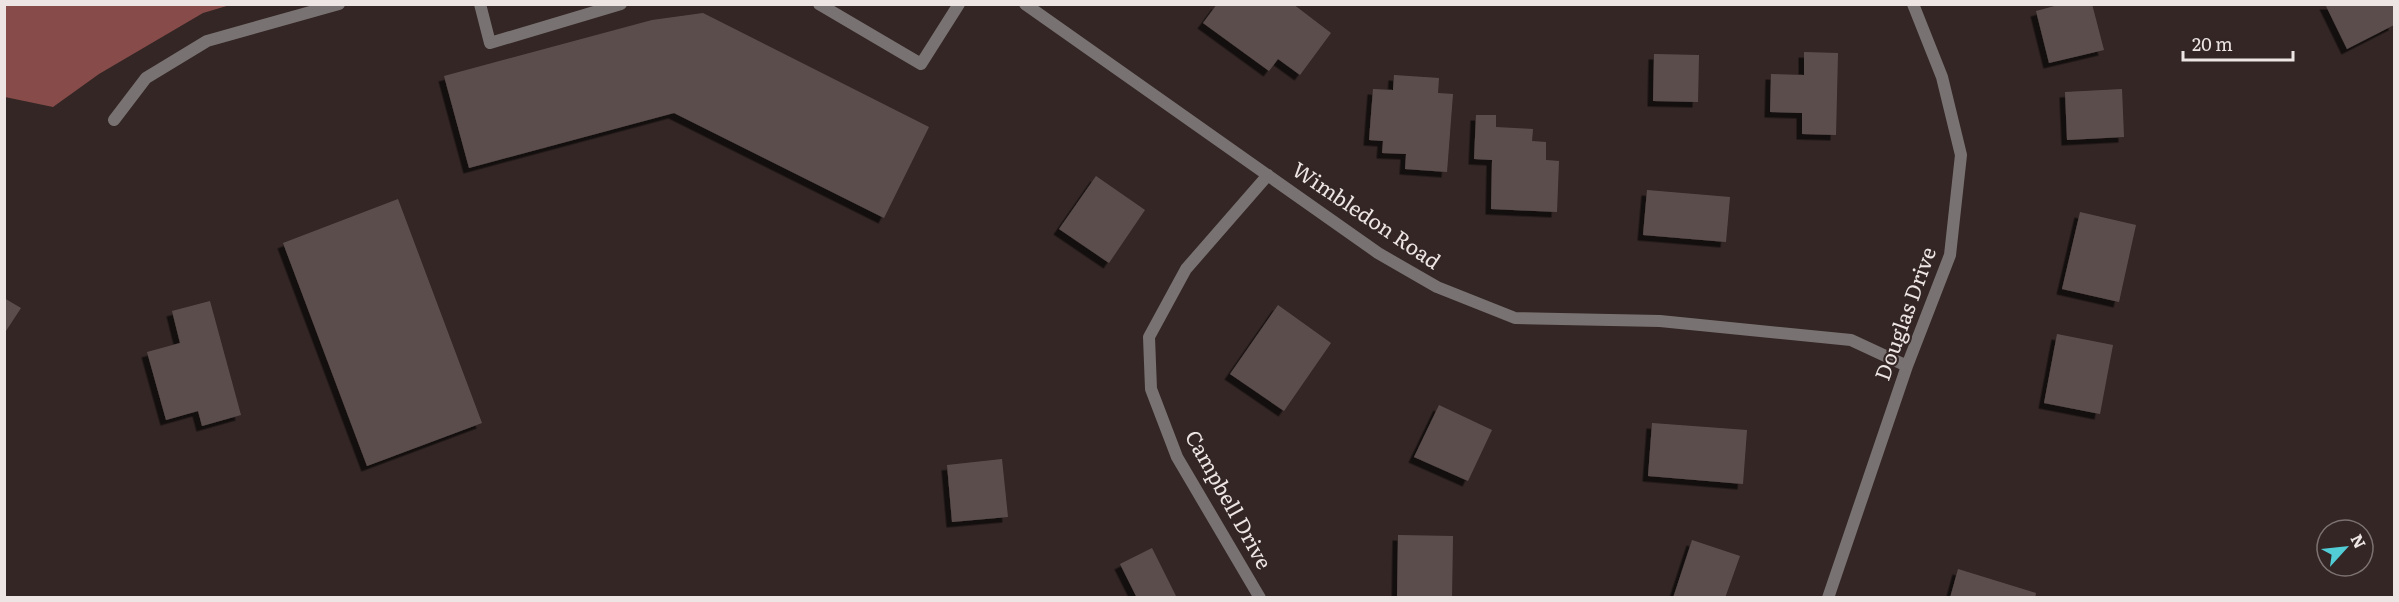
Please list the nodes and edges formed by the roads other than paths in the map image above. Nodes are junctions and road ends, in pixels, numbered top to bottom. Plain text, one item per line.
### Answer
1 (339, 4) edge
2 (480, 4) edge
3 (621, 4) edge
4 (819, 4) edge
5 (958, 4) edge
6 (1025, 4) edge
7 (1913, 4) edge
8 (114, 120) dead end
9 (1268, 175) junction
10 (1907, 366) junction
11 (1260, 597) edge
12 (1828, 597) edge

1 - 8 street
2 - 3 street
4 - 5 street
6 - 9 street, Wimbledon Road
7 - 10 street, Douglas Drive
9 - 10 street, Wimbledon Road
9 - 11 street, Campbell Drive
10 - 12 street, Douglas Drive

